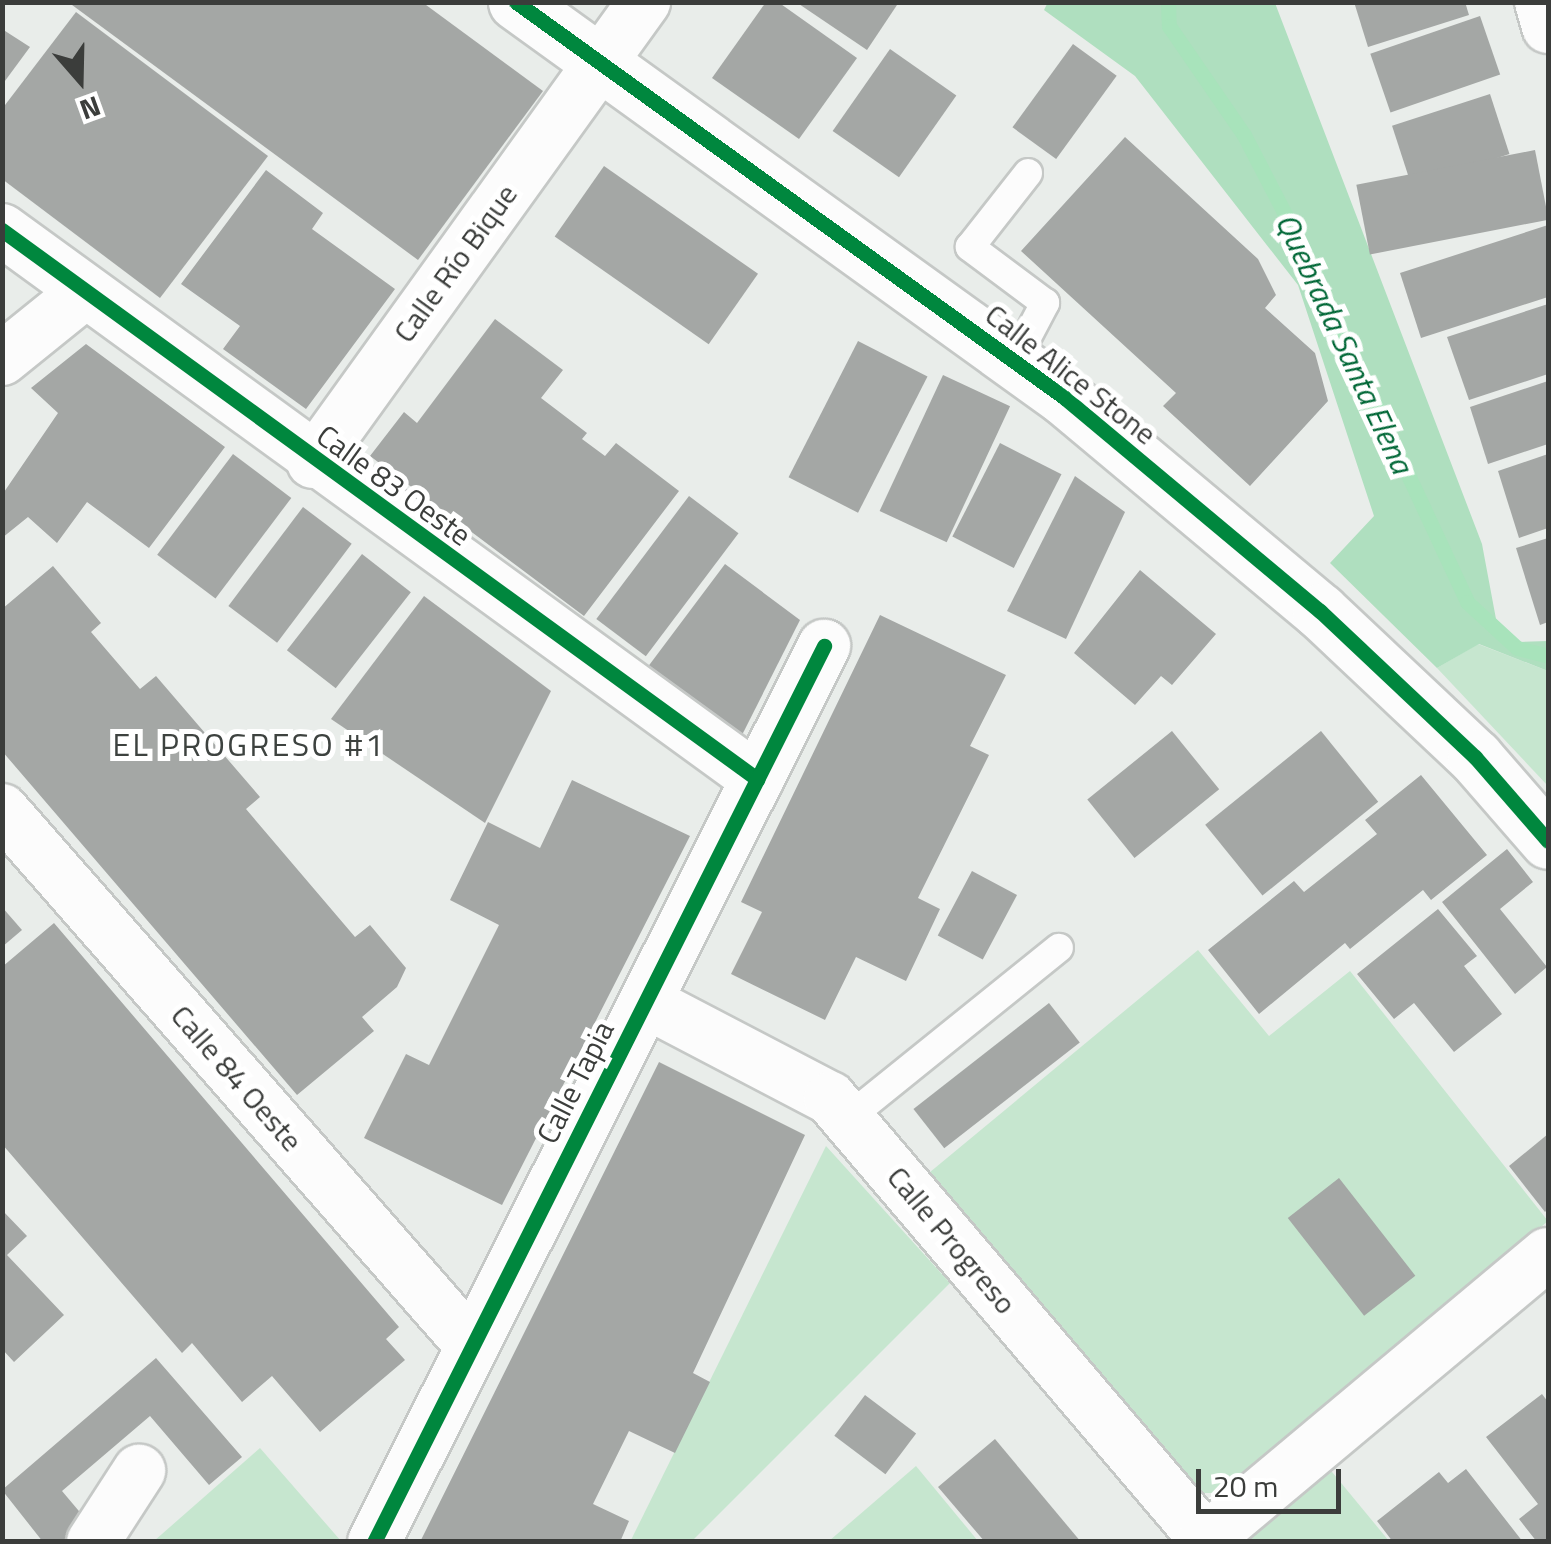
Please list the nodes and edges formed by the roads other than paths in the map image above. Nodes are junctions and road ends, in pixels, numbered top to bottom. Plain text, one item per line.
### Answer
1 (516, 2) edge
2 (644, 2) edge
3 (1541, 2) edge
4 (1548, 27) edge
5 (598, 64) junction
6 (1028, 174) dead end
7 (2, 230) edge
8 (85, 292) junction
9 (2, 359) edge
10 (1014, 362) junction
11 (313, 462) junction
12 (824, 646) dead end
13 (757, 779) junction
14 (2, 810) edge
15 (1548, 841) edge
16 (1059, 948) dead end
17 (646, 1002) junction
18 (848, 1118) junction
19 (1548, 1254) edge
20 (472, 1346) junction
21 (139, 1471) dead end
22 (1205, 1541) edge
23 (93, 1542) edge
24 (374, 1542) edge

1 - 5 street, Calle Alice Stone
2 - 5 street, Calle Río Bique
3 - 4 street
5 - 10 street, Calle Alice Stone
5 - 11 street, Calle Río Bique
6 - 10 lane
7 - 8 street, Calle 83 Oeste
8 - 9 street
8 - 11 street, Calle 83 Oeste
10 - 15 street, Calle Alice Stone
11 - 13 street, Calle 83 Oeste
12 - 13 street, Calle Tapia
13 - 17 street, Calle Tapia
14 - 20 street, Calle 84 Oeste
16 - 18 lane
17 - 18 street, Calle Progreso
17 - 20 street, Calle Tapia
18 - 22 street, Calle Progreso
19 - 22 street
20 - 24 street, Calle Tapia
21 - 23 street

